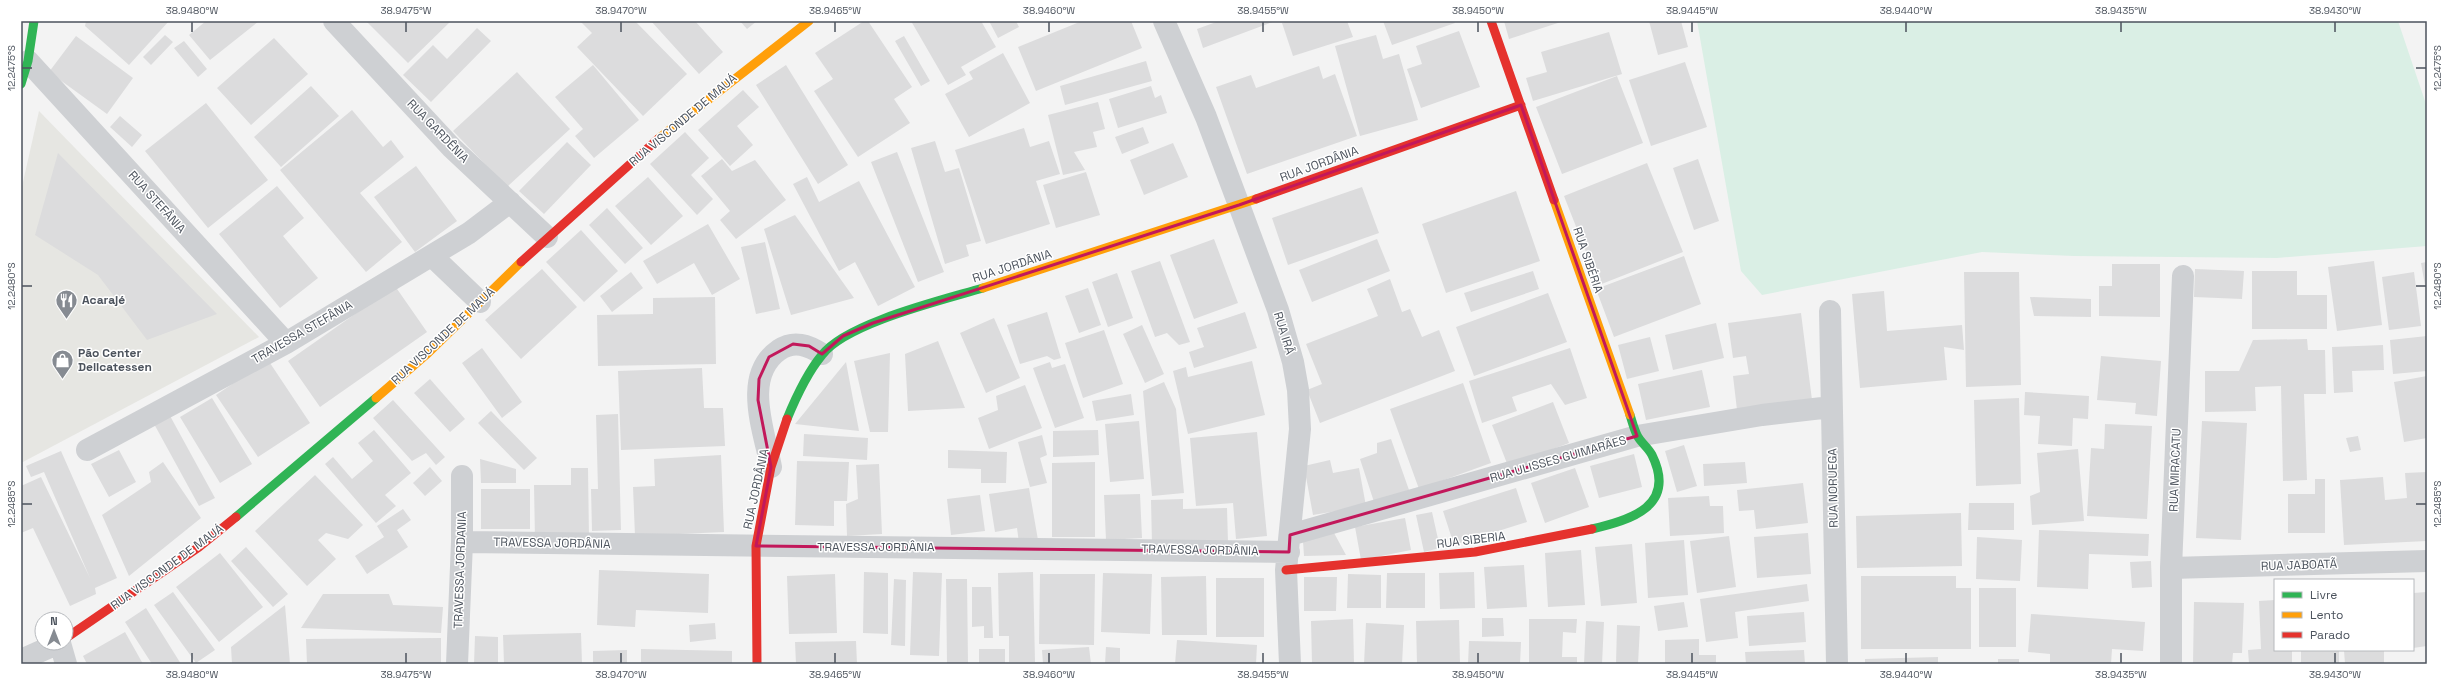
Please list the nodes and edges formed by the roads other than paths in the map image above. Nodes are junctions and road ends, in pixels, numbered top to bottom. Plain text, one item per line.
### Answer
1 (34, 21) edge
2 (334, 21) edge
3 (808, 21) edge
4 (1164, 21) edge
5 (1491, 21) edge
6 (28, 61) junction
7 (21, 84) edge
8 (1521, 105) junction
9 (510, 202) junction
10 (1239, 205) junction
11 (547, 237) junction
12 (432, 256) junction
13 (2183, 276) dead end
14 (480, 302) junction
15 (1830, 311) dead end
16 (286, 343) junction
17 (822, 354) junction
18 (1831, 407) junction
19 (1637, 436) junction
20 (87, 450) dead end
21 (771, 467) junction
22 (462, 476) dead end
23 (1651, 504) joint
24 (462, 542) junction
25 (756, 546) junction
26 (1288, 552) junction
27 (2427, 561) edge
28 (2171, 568) junction
29 (74, 632) edge
30 (41, 651) edge
31 (62, 651) edge
32 (21, 660) edge
33 (66, 664) edge
34 (457, 664) edge
35 (757, 664) edge
36 (1290, 664) edge
37 (1837, 664) edge
38 (2171, 664) edge

1 - 6 street
2 - 9 street, RUA GARDÊNIA
3 - 11 street, RUA VISCONDE DE MAUÁ
4 - 10 street, RUA IRÃ
5 - 8 street, RUA SIBÉRIA
6 - 7 street
6 - 16 street, RUA STEFÂNIA
8 - 10 street, RUA JORDÂNIA
8 - 19 street, RUA SIBÉRIA
9 - 11 street, RUA GARDÊNIA
9 - 12 street, TRAVESSA STEFÂNIA
10 - 17 street, RUA JORDÂNIA
10 - 26 street, RUA IRÃ
11 - 14 street, RUA VISCONDE DE MAUÁ
12 - 14 street
12 - 16 street, TRAVESSA STEFÂNIA
13 - 28 street, RUA MIRACATU
14 - 29 street, RUA VISCONDE DE MAUÁ
15 - 18 street, RUA NORUEGA
16 - 20 street, TRAVESSA STEFÂNIA
17 - 21 street, RUA JORDÂNIA
17 - 21 street
18 - 19 street, RUA ULISSES GUIMARÃES
18 - 37 street, RUA NORUEGA
19 - 23 street, RUA SIBÉRIA
19 - 26 street, RUA ULISSES GUIMARÃES
21 - 25 street, RUA JORDÂNIA
22 - 24 street, TRAVESSA JORDANIA
23 - 26 street, RUA SIBERIA
24 - 25 street, TRAVESSA JORDÂNIA
24 - 34 street, TRAVESSA JORDANIA
25 - 26 street, TRAVESSA JORDÂNIA
25 - 35 street, RUA JORDÂNIA
26 - 36 street, RUA IRÃ
27 - 28 street, RUA JABOATÃ
28 - 38 street, RUA MIRACATU
30 - 32 street
31 - 33 street

